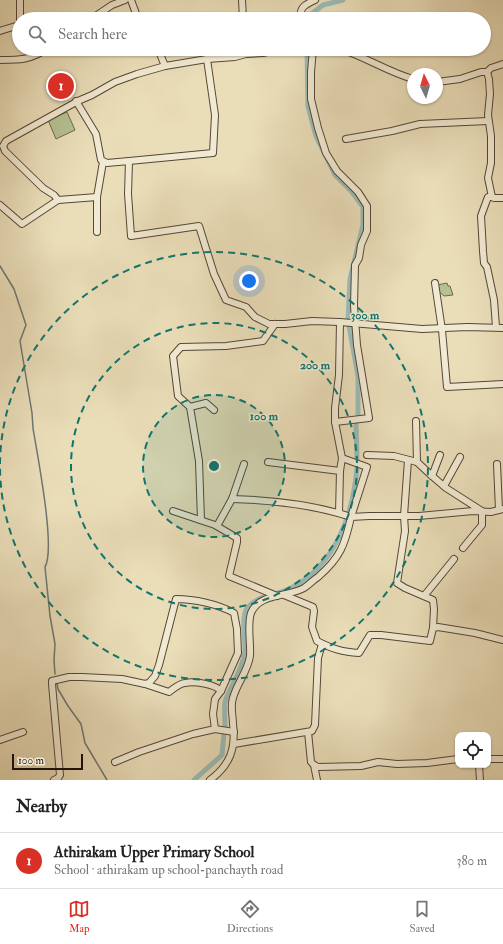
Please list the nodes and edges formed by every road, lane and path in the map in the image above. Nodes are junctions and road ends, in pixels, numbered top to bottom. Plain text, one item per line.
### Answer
1 (20, 0) edge
2 (125, 0) edge
3 (131, 0) edge
4 (242, 0) edge
5 (315, 0) edge
6 (20, 12) edge
7 (102, 12) edge
8 (136, 12) edge
9 (242, 12) edge
10 (300, 12) edge
11 (12, 27) edge
12 (0, 31) edge
13 (36, 56) edge
14 (161, 56) edge
15 (236, 56) edge
16 (312, 56) edge
17 (359, 56) edge
18 (0, 60) edge
19 (207, 60) junction
20 (503, 64) edge
21 (165, 66) junction
22 (487, 72) junction
23 (407, 77) edge
24 (443, 81) edge
25 (76, 101) junction
26 (488, 121) junction
27 (346, 138) dead end
28 (129, 161) junction
29 (103, 162) junction
30 (97, 197) junction
31 (492, 197) junction
32 (503, 198) edge
33 (58, 200) junction
34 (0, 205) edge
35 (97, 232) dead end
36 (435, 283) dead end
37 (342, 322) junction
38 (354, 323) junction
39 (275, 324) junction
40 (442, 327) junction
41 (496, 327) junction
42 (503, 328) edge
43 (503, 384) edge
44 (190, 407) junction
45 (214, 410) dead end
46 (416, 421) dead end
47 (335, 422) junction
48 (367, 455) dead end
49 (440, 455) dead end
50 (460, 457) dead end
51 (342, 458) junction
52 (408, 460) junction
53 (268, 462) dead end
54 (417, 462) junction
55 (244, 464) dead end
56 (497, 464) dead end
57 (340, 471) junction
58 (432, 476) junction
59 (444, 486) junction
60 (232, 500) junction
61 (501, 509) edge
62 (173, 510) dead end
63 (482, 511) junction
64 (338, 513) junction
65 (404, 516) junction
66 (351, 517) junction
67 (201, 520) junction
68 (217, 526) junction
69 (463, 548) dead end
70 (454, 559) dead end
71 (284, 595) junction
72 (276, 596) junction
73 (424, 596) junction
74 (433, 628) junction
75 (503, 640) edge
76 (322, 644) junction
77 (145, 684) junction
78 (221, 691) junction
79 (215, 729) junction
80 (23, 732) dead end
81 (234, 732) junction
82 (308, 732) junction
83 (0, 740) edge
84 (234, 744) junction
85 (455, 759) edge
86 (491, 759) edge
87 (503, 759) edge
88 (115, 762) dead end
89 (314, 765) junction
90 (479, 768) edge
91 (54, 780) edge
92 (210, 780) edge
93 (317, 780) edge
94 (480, 780) edge

1 - 6 street
2 - 7 street
3 - 8 street
4 - 9 street
5 - 10 street
11 - 12 street
13 - 18 street
14 - 21 street
15 - 19 street
16 - 38 street
17 - 23 street
19 - 21 street
19 - 28 street
20 - 22 street
21 - 25 street
22 - 24 street
22 - 26 street
25 - 29 street
25 - 33 street
26 - 27 street
26 - 31 street
28 - 29 street
28 - 39 street
29 - 30 street
30 - 33 street
30 - 35 street
31 - 32 street
31 - 41 street
33 - 34 street
36 - 40 street
37 - 38 street
37 - 39 street
37 - 47 street
38 - 40 street
38 - 47 street
39 - 44 street
40 - 41 street
40 - 43 street
41 - 42 street
44 - 45 street
44 - 67 street
46 - 54 street
47 - 51 street
48 - 52 street
49 - 58 street
50 - 59 street
51 - 57 street
51 - 66 street
52 - 54 street
52 - 65 street
53 - 57 street
54 - 58 street
55 - 60 street
56 - 61 street
57 - 64 street
58 - 59 street
59 - 63 street
60 - 64 street
60 - 68 street
61 - 63 street
62 - 67 street
63 - 65 street
63 - 69 street
64 - 66 street
65 - 66 street
65 - 73 street
66 - 71 street
67 - 68 street
68 - 72 street
70 - 73 street
71 - 72 street
71 - 76 street
72 - 81 street
73 - 74 street
74 - 75 street
74 - 76 street
76 - 82 street
77 - 78 street
77 - 78 street
77 - 91 street
78 - 79 street
79 - 81 street
79 - 88 street
80 - 83 street
81 - 84 street
82 - 84 street
82 - 89 street
84 - 92 street
85 - 89 street
86 - 87 street
89 - 93 street
90 - 94 street

